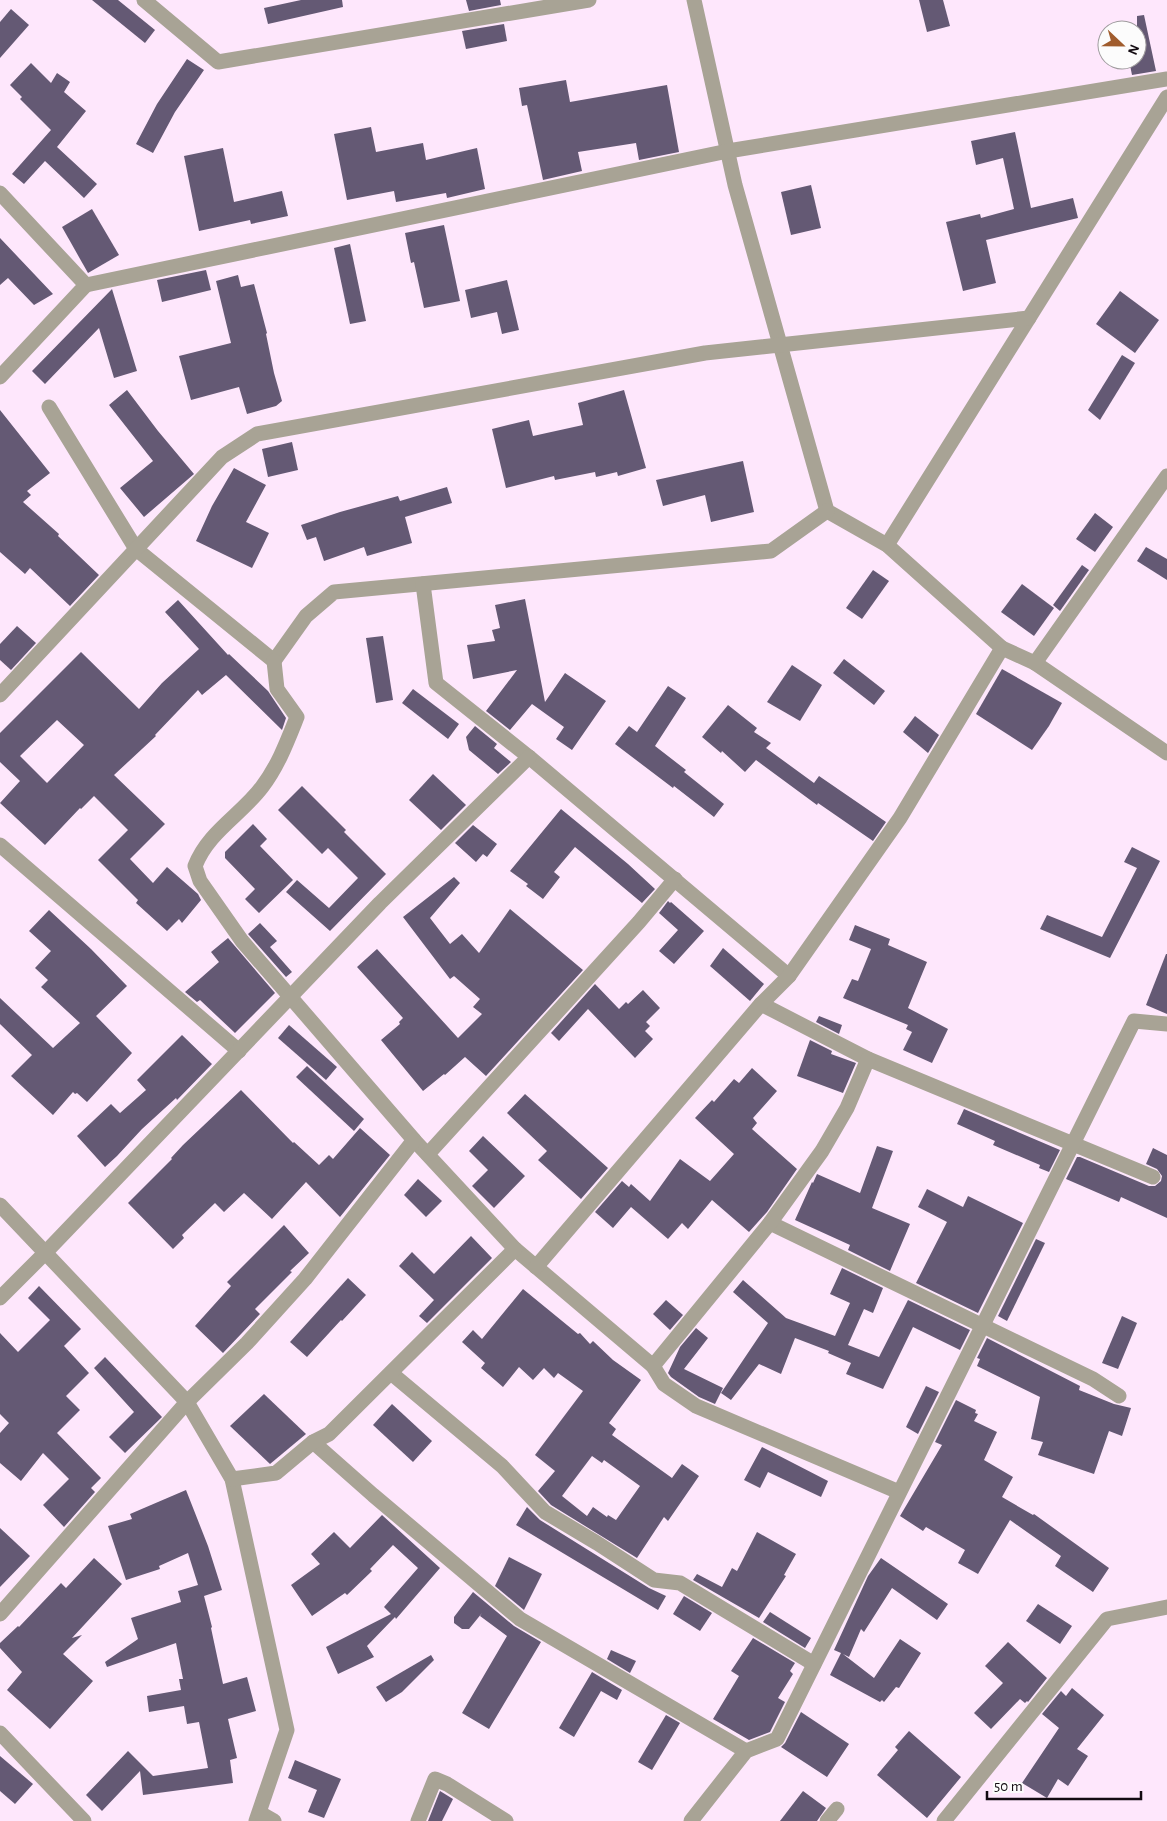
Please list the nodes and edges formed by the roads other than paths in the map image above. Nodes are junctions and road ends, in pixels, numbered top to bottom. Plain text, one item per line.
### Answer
1 (144, 0) edge
2 (589, 0) edge
3 (694, 0) edge
4 (1167, 79) edge
5 (1166, 101) edge
6 (728, 151) junction
7 (0, 193) edge
8 (86, 285) junction
9 (1029, 318) junction
10 (780, 345) junction
11 (0, 376) edge
12 (49, 407) dead end
13 (1167, 476) edge
14 (827, 511) junction
15 (887, 545) junction
16 (136, 549) junction
17 (422, 584) junction
18 (1002, 648) junction
19 (274, 661) junction
20 (1036, 663) junction
21 (0, 695) edge
22 (1167, 753) edge
23 (530, 757) junction
24 (0, 845) edge
25 (675, 879) junction
26 (789, 976) junction
27 (291, 996) junction
28 (762, 1004) junction
29 (1167, 1024) edge
30 (239, 1051) junction
31 (868, 1059) junction
32 (414, 1140) junction
33 (1072, 1143) junction
34 (428, 1154) junction
35 (1153, 1177) dead end
36 (0, 1205) edge
37 (770, 1223) junction
38 (515, 1249) junction
39 (45, 1253) junction
40 (536, 1267) junction
41 (0, 1298) edge
42 (982, 1326) junction
43 (653, 1366) junction
44 (391, 1373) junction
45 (1119, 1396) dead end
46 (187, 1402) junction
47 (313, 1442) junction
48 (232, 1479) junction
49 (900, 1492) junction
50 (1167, 1607) edge
51 (0, 1614) edge
52 (814, 1664) junction
53 (0, 1733) edge
54 (746, 1751) junction
55 (837, 1809) dead end
56 (258, 1817) edge
57 (84, 1821) edge
58 (274, 1821) edge
59 (418, 1821) edge
60 (506, 1821) edge
61 (691, 1821) edge
62 (827, 1821) edge
63 (944, 1821) edge

1 - 2 street
3 - 6 street
4 - 6 street
5 - 9 street
6 - 8 street
6 - 10 street
7 - 8 street
8 - 11 street
9 - 10 street
9 - 15 street
10 - 14 street
10 - 16 street
12 - 16 street
13 - 20 street
14 - 15 street
14 - 17 street
15 - 18 street
16 - 19 street
16 - 21 street
17 - 19 street
17 - 23 street
18 - 20 street
18 - 26 street
19 - 27 street
20 - 22 street
23 - 25 street
23 - 27 street
24 - 30 street
25 - 26 street
25 - 34 street
26 - 28 street
27 - 30 street
27 - 32 street
28 - 31 street
28 - 40 street
29 - 33 street
30 - 39 street
31 - 33 street
31 - 37 street
32 - 34 street
32 - 46 street
33 - 35 street
33 - 42 street
34 - 38 street
36 - 39 street
37 - 42 street
37 - 43 street
38 - 40 street
38 - 44 street
39 - 41 street
39 - 46 street
40 - 43 street
42 - 45 street
42 - 49 street
43 - 49 street
44 - 47 street
44 - 52 street
46 - 48 street
46 - 51 street
47 - 48 street
47 - 54 street
48 - 56 street
49 - 52 street
50 - 63 street
52 - 54 street
53 - 57 street
54 - 61 street
55 - 62 street
56 - 58 street
59 - 60 street

